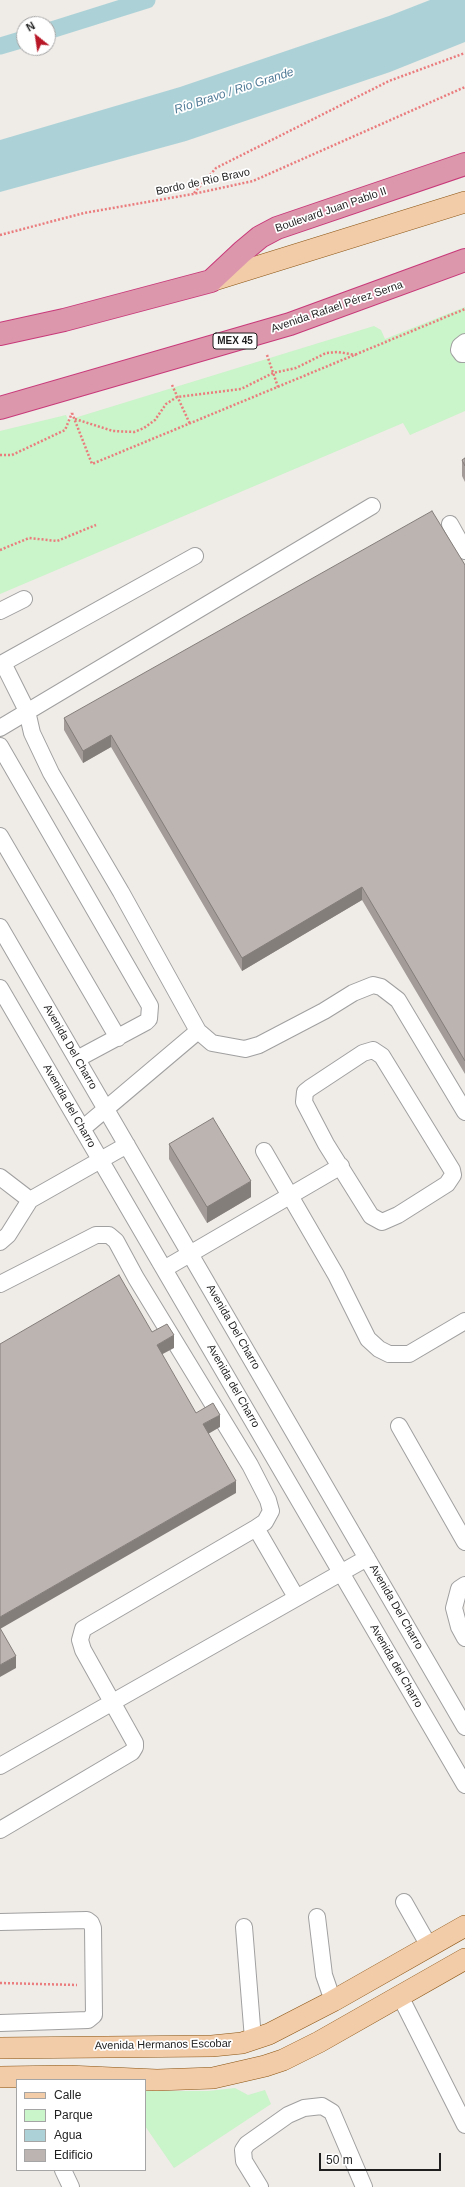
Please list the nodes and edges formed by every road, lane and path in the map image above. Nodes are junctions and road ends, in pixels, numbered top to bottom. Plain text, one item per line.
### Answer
1 (465, 52) edge
2 (465, 87) edge
3 (465, 164) edge
4 (194, 194) junction
5 (465, 202) edge
6 (0, 235) edge
7 (465, 260) edge
8 (211, 281) junction
9 (465, 309) edge
10 (0, 334) edge
11 (465, 342) edge
12 (465, 354) edge
13 (267, 355) dead end
14 (356, 355) junction
15 (273, 373) junction
16 (172, 385) dead end
17 (278, 387) junction
18 (177, 397) junction
19 (0, 408) edge
20 (74, 418) junction
21 (190, 424) junction
22 (0, 455) edge
23 (372, 506) dead end
24 (450, 524) dead end
25 (96, 525) dead end
26 (0, 550) edge
27 (465, 551) edge
28 (195, 556) dead end
29 (24, 599) dead end
30 (0, 611) edge
31 (1, 660) edge
32 (27, 710) junction
33 (0, 728) edge
34 (0, 746) edge
35 (0, 836) edge
36 (0, 927) edge
37 (0, 988) edge
38 (198, 1031) junction
39 (118, 1038) junction
40 (77, 1060) junction
41 (106, 1109) junction
42 (465, 1112) edge
43 (82, 1129) junction
44 (127, 1145) junction
45 (264, 1151) dead end
46 (101, 1160) junction
47 (340, 1166) junction
48 (0, 1177) edge
49 (290, 1194) junction
50 (30, 1200) junction
51 (0, 1242) edge
52 (191, 1254) junction
53 (164, 1269) junction
54 (0, 1284) edge
55 (465, 1321) edge
56 (398, 1426) dead end
57 (256, 1528) junction
58 (465, 1542) edge
59 (367, 1558) junction
60 (342, 1574) junction
61 (465, 1585) edge
62 (296, 1597) junction
63 (465, 1638) edge
64 (112, 1702) junction
65 (465, 1727) edge
66 (0, 1766) edge
67 (465, 1785) edge
68 (0, 1830) edge
69 (404, 1902) dead end
70 (317, 1917) dead end
71 (0, 1922) edge
72 (465, 1926) edge
73 (244, 1927) dead end
74 (429, 1946) junction
75 (465, 1959) edge
76 (444, 1971) junction
77 (0, 1983) edge
78 (94, 1986) junction
79 (400, 1996) junction
80 (333, 2001) junction
81 (0, 2023) edge
82 (253, 2039) junction
83 (0, 2048) edge
84 (0, 2077) edge
85 (36, 2078) edge
86 (96, 2079) edge
87 (146, 2080) edge
88 (465, 2125) edge
89 (63, 2171) edge
90 (71, 2187) edge
91 (260, 2187) edge
92 (364, 2187) edge

1 - 4 path
2 - 4 path, Bordo de Rio Bravo
3 - 8 highway, Boulevard Juan Pablo II
4 - 6 path, Bordo de Rio Bravo
5 - 8 main road
7 - 19 highway, Avenida Rafael Pérez Serna / MEX 45
8 - 10 highway
9 - 14 path
11 - 12 street
13 - 15 path
14 - 15 path
14 - 17 path
15 - 17 path
15 - 18 path
16 - 18 path
17 - 21 path
18 - 20 path
18 - 21 path
20 - 21 path
20 - 22 path
23 - 32 street
24 - 27 street
25 - 26 path
28 - 31 street
29 - 30 street
31 - 32 street
32 - 33 street
32 - 38 street
34 - 39 street
35 - 39 street
36 - 40 street, Avenida Del Charro
37 - 43 street, Avenida del Charro
38 - 41 street
38 - 42 street
39 - 40 street
40 - 41 street, Avenida Del Charro
41 - 43 street
41 - 44 street, Avenida Del Charro
43 - 46 street, Avenida del Charro
44 - 46 street
44 - 52 street, Avenida Del Charro
45 - 49 street
46 - 50 street
46 - 53 street, Avenida del Charro
47 - 47 street
47 - 49 street
48 - 50 street
49 - 52 street
49 - 55 street
50 - 51 street
52 - 53 street
52 - 59 street, Avenida Del Charro
53 - 60 street, Avenida del Charro
54 - 57 street
56 - 58 street
57 - 62 street
57 - 64 street
59 - 60 street
59 - 65 street, Avenida Del Charro
60 - 62 street
60 - 67 street, Avenida del Charro
61 - 63 street
62 - 64 street
64 - 66 street
64 - 68 street
69 - 74 street
70 - 80 street
71 - 78 street
72 - 74 main road, Avenida Hermanos Escobar
73 - 82 street
74 - 76 main road
74 - 80 main road, Avenida Hermanos Escobar
75 - 76 main road
76 - 79 main road
77 - 78 path
78 - 81 street
79 - 87 main road
79 - 88 street
80 - 82 main road, Avenida Hermanos Escobar
82 - 83 main road, Avenida Hermanos Escobar
84 - 85 main road
85 - 86 main road
89 - 90 street
91 - 92 street

